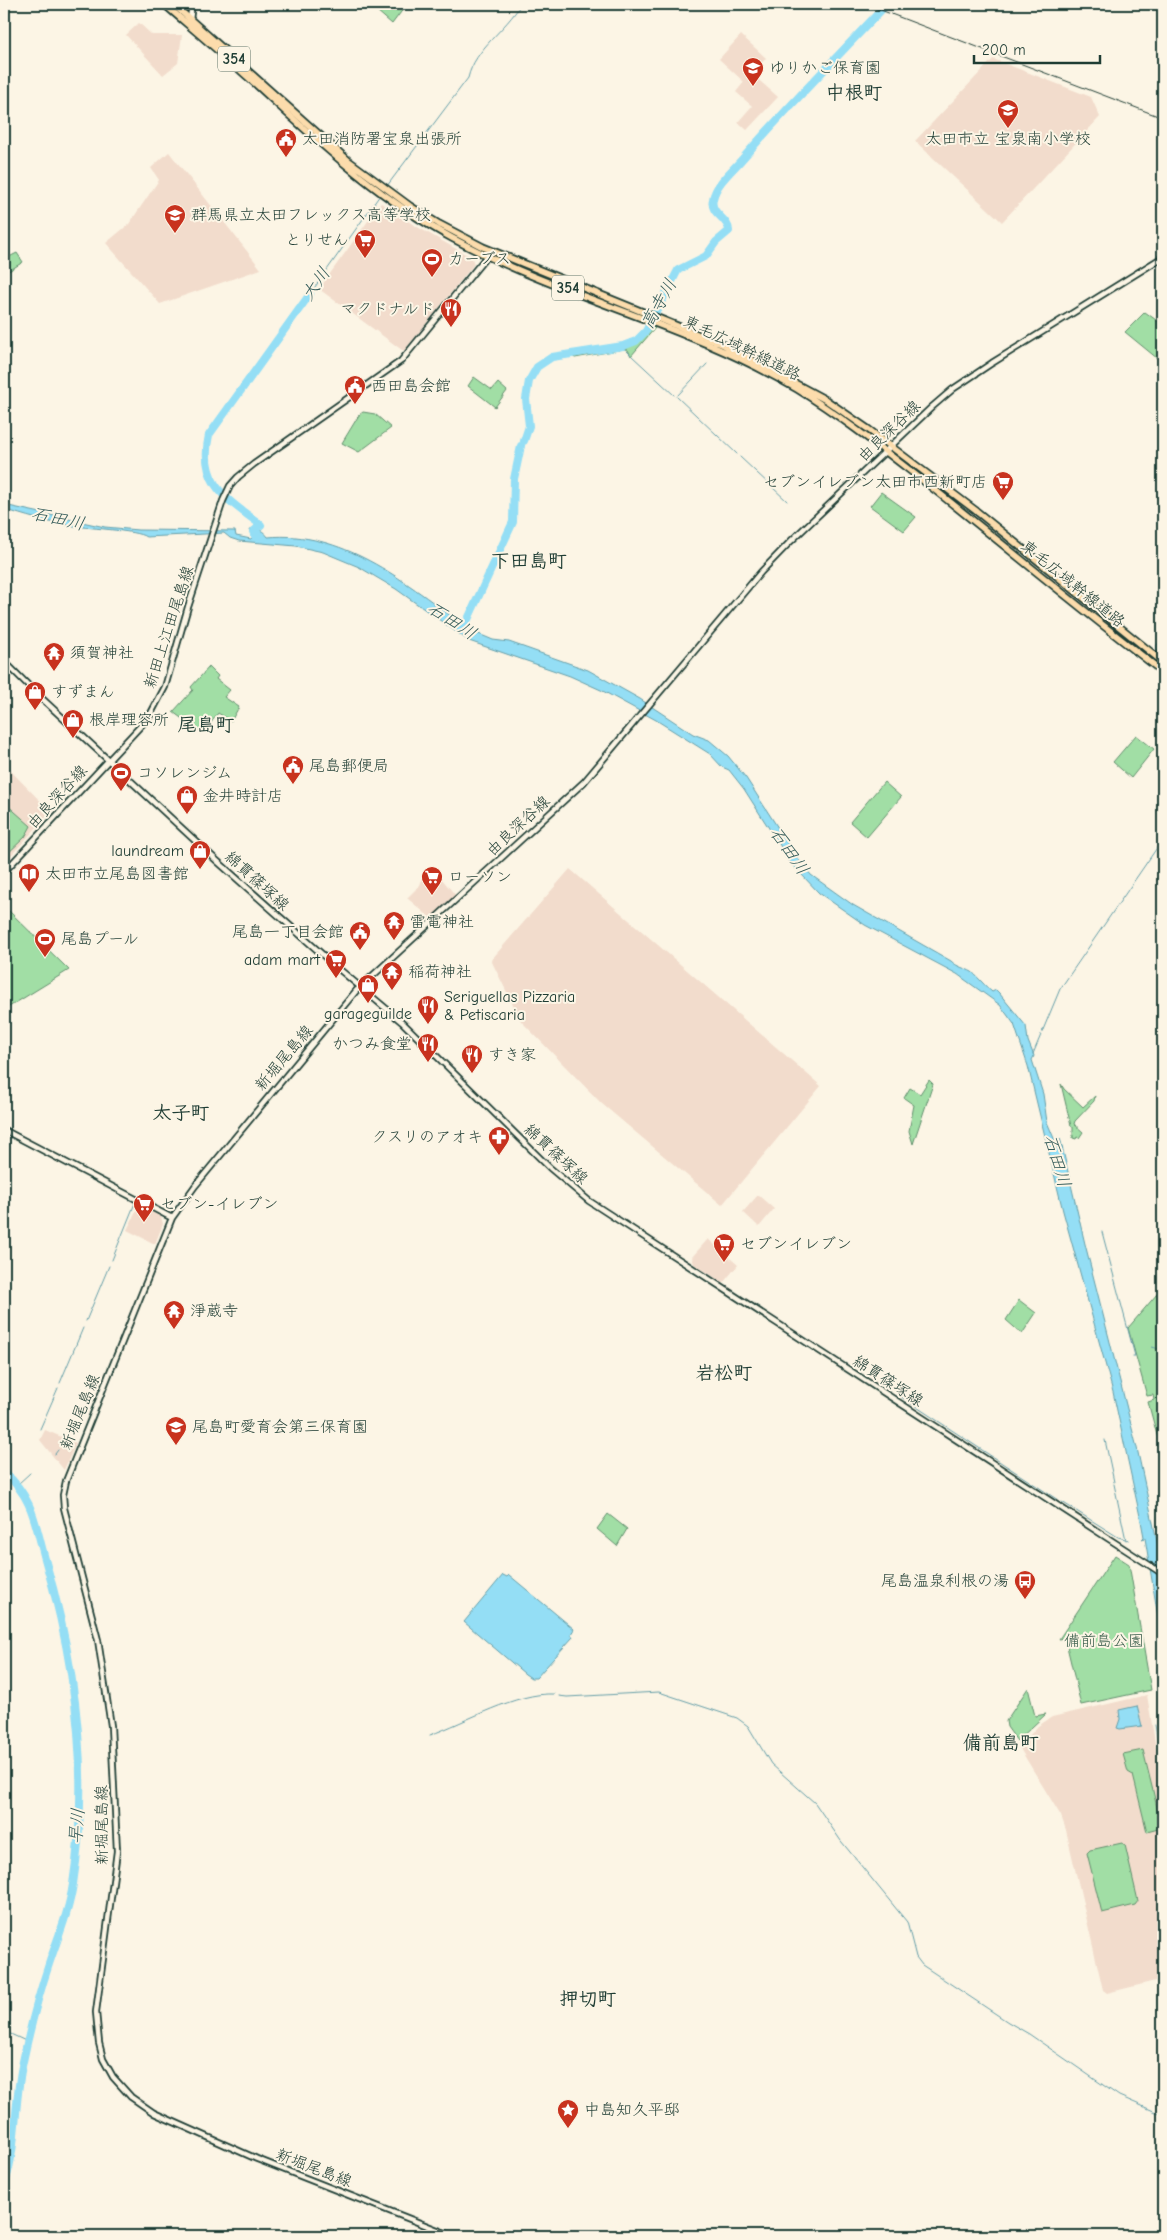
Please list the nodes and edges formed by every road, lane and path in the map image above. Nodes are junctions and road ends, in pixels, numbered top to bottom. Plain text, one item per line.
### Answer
1 (164, 4) edge
2 (173, 4) edge
3 (192, 4) edge
4 (190, 18) junction
5 (189, 26) junction
6 (377, 187) junction
7 (489, 253) junction
8 (1163, 257) edge
9 (657, 320) junction
10 (891, 447) junction
11 (886, 452) junction
12 (4, 660) edge
13 (1163, 662) edge
14 (1163, 672) edge
15 (108, 761) junction
16 (4, 872) edge
17 (361, 988) junction
18 (4, 1130) edge
19 (172, 1218) junction
20 (1163, 1574) edge
21 (453, 2236) edge

1 - 5 highway, 東毛広域幹線道路 / 354
2 - 4 highway, 東毛広域幹線道路 / 354
3 - 4 main road
4 - 5 main road
4 - 6 highway, 東毛広域幹線道路 / 354
5 - 6 highway, 東毛広域幹線道路 / 354
6 - 7 highway, 東毛広域幹線道路 / 354
7 - 9 highway, 東毛広域幹線道路 / 354
7 - 15 main road, 新田上江田尾島線
8 - 10 main road, 由良深谷線
9 - 10 highway, 東毛広域幹線道路 / 354
9 - 11 highway, 東毛広域幹線道路 / 354
10 - 11 main road, 由良深谷線
10 - 13 highway, 東毛広域幹線道路 / 354
11 - 14 highway, 東毛広域幹線道路 / 354
11 - 17 main road, 由良深谷線
12 - 15 main road, 綿貫篠塚線
15 - 16 main road, 由良深谷線
15 - 17 main road, 綿貫篠塚線
17 - 19 main road, 新堀尾島線
17 - 20 main road, 綿貫篠塚線
18 - 19 main road
19 - 21 main road, 新堀尾島線

